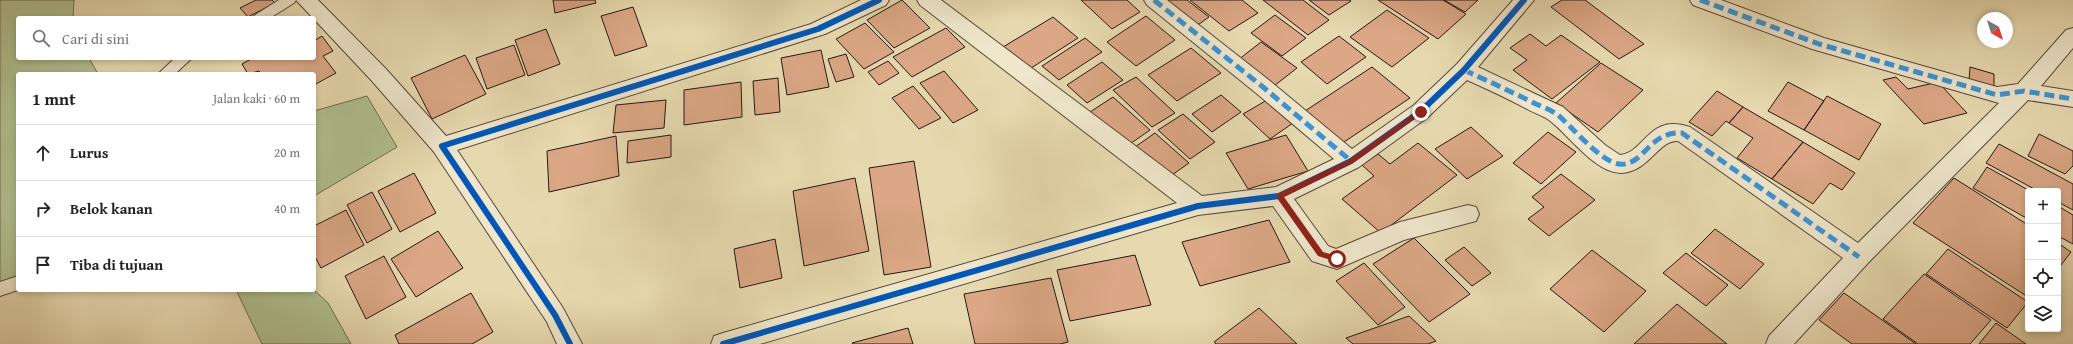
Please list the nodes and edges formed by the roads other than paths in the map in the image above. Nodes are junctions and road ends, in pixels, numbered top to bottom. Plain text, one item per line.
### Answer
1 (289, 0) edge
2 (306, 0) edge
3 (879, 0) edge
4 (927, 0) edge
5 (1154, 0) edge
6 (1524, 0) edge
7 (1700, 0) edge
8 (263, 16) edge
9 (2073, 35) edge
10 (182, 60) edge
11 (1464, 70) junction
12 (168, 72) edge
13 (2024, 91) junction
14 (2073, 99) edge
15 (442, 146) junction
16 (1351, 161) junction
17 (1279, 196) junction
18 (1198, 206) junction
19 (1468, 214) dead end
20 (1859, 257) junction
21 (16, 284) edge
22 (0, 289) edge
23 (570, 344) edge
24 (723, 344) edge
25 (1778, 344) edge

1 - 8 lane
2 - 15 street
3 - 15 street
4 - 18 street
5 - 16 street
6 - 11 street
7 - 13 street
9 - 13 street
10 - 12 lane
11 - 16 street
11 - 20 street
13 - 14 street
13 - 20 street
15 - 23 street
16 - 17 street
17 - 18 street
17 - 19 street
18 - 24 street
20 - 25 street
21 - 22 lane

